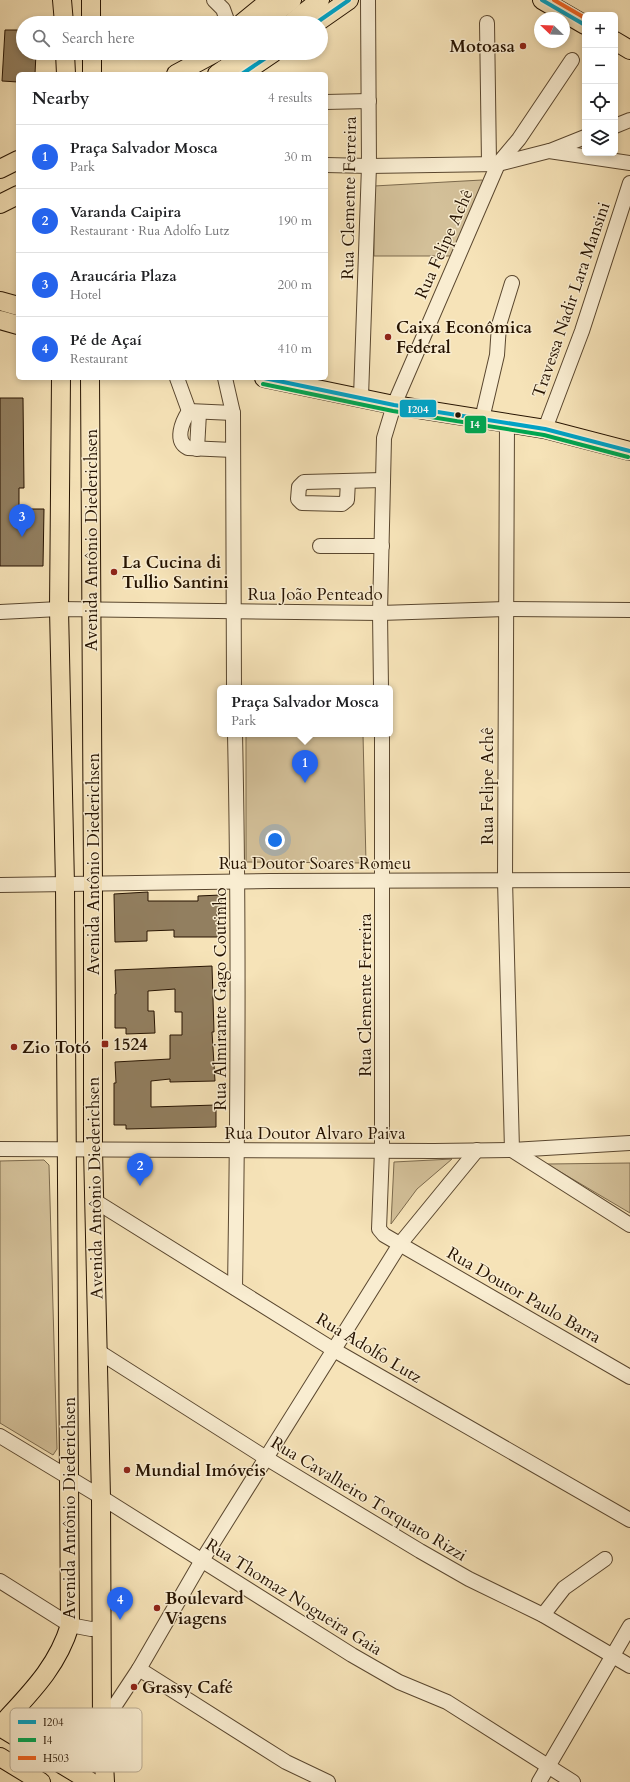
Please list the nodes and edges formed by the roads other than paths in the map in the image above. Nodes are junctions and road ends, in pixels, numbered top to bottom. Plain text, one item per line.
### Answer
1 (214, 0) edge
2 (292, 0) edge
3 (320, 0) edge
4 (349, 0) edge
5 (368, 0) edge
6 (542, 0) edge
7 (273, 6) edge
8 (226, 16) edge
9 (255, 16) edge
10 (267, 16) edge
11 (300, 16) edge
12 (326, 16) edge
13 (487, 23) dead end
14 (582, 23) edge
15 (618, 43) edge
16 (630, 50) edge
17 (65, 60) edge
18 (92, 60) edge
19 (202, 60) edge
20 (238, 60) edge
21 (263, 60) edge
22 (572, 60) dead end
23 (66, 72) edge
24 (92, 72) edge
25 (180, 72) edge
26 (220, 72) edge
27 (245, 72) edge
28 (369, 101) junction
29 (328, 102) edge
30 (630, 120) edge
31 (618, 125) edge
32 (582, 138) edge
33 (549, 151) junction
34 (16, 161) edge
35 (494, 163) junction
36 (630, 163) edge
37 (328, 165) edge
38 (369, 166) junction
39 (0, 169) edge
40 (630, 184) edge
41 (16, 196) edge
42 (0, 204) edge
43 (512, 283) dead end
44 (0, 301) edge
45 (16, 305) edge
46 (0, 320) edge
47 (16, 324) edge
48 (61, 380) edge
49 (90, 380) edge
50 (178, 380) edge
51 (225, 380) edge
52 (274, 380) edge
53 (361, 397) junction
54 (394, 405) junction
55 (194, 412) junction
56 (233, 413) junction
57 (482, 419) junction
58 (508, 422) junction
59 (545, 429) junction
60 (234, 450) junction
61 (630, 451) edge
62 (383, 480) junction
63 (348, 481) dead end
64 (320, 546) dead end
65 (382, 546) junction
66 (59, 609) junction
67 (92, 609) junction
68 (506, 609) junction
69 (630, 610) edge
70 (233, 611) junction
71 (0, 612) edge
72 (380, 613) junction
73 (234, 685) edge
74 (381, 685) edge
75 (235, 737) edge
76 (382, 737) edge
77 (505, 880) junction
78 (630, 880) edge
79 (238, 881) junction
80 (383, 881) junction
81 (93, 884) junction
82 (0, 885) edge
83 (65, 885) junction
84 (630, 1143) edge
85 (0, 1148) edge
86 (66, 1148) junction
87 (93, 1148) junction
88 (382, 1150) junction
89 (477, 1150) junction
90 (512, 1150) junction
91 (238, 1151) junction
92 (95, 1201) junction
93 (630, 1225) edge
94 (400, 1244) junction
95 (235, 1288) junction
96 (96, 1350) junction
97 (334, 1350) junction
98 (630, 1377) edge
99 (0, 1436) edge
100 (266, 1458) junction
101 (69, 1478) junction
102 (101, 1497) junction
103 (630, 1520) edge
104 (605, 1559) dead end
105 (201, 1562) junction
106 (0, 1582) edge
107 (543, 1615) junction
108 (70, 1625) junction
109 (630, 1626) edge
110 (102, 1628) junction
111 (612, 1656) junction
112 (630, 1666) edge
113 (139, 1669) junction
114 (17, 1708) edge
115 (102, 1708) edge
116 (113, 1708) edge
117 (10, 1715) edge
118 (0, 1726) edge
119 (10, 1732) edge
120 (0, 1757) edge
121 (10, 1763) edge
122 (548, 1767) junction
123 (25, 1772) edge
124 (75, 1772) edge
125 (104, 1772) edge
126 (41, 1782) edge
127 (91, 1782) edge
128 (105, 1782) edge
129 (328, 1782) edge
130 (539, 1782) edge
131 (573, 1782) edge

1 - 8 street
2 - 7 main road
3 - 11 main road
4 - 12 main road
5 - 28 street, Rua Clemente Ferreira
6 - 14 main road
7 - 9 main road
7 - 10 main road
13 - 35 street, Rua Felipe Achê
15 - 16 main road
17 - 23 main road
18 - 24 main road
19 - 25 main road
20 - 26 main road
21 - 27 main road
22 - 35 street
28 - 29 street
28 - 38 street, Rua Clemente Ferreira
30 - 31 street
32 - 33 street
33 - 35 street
33 - 36 street
34 - 39 main road
35 - 38 street
35 - 54 street, Rua Felipe Achê
37 - 38 street
38 - 53 street, Rua Clemente Ferreira
40 - 59 street, Travessa Nadir Lara Mansini
41 - 42 main road
43 - 57 street
44 - 45 main road
46 - 47 main road
48 - 66 main road, Avenida Antônio Diederichsen
49 - 67 main road, Avenida Antônio Diederichsen
50 - 55 street
51 - 56 street
52 - 53 main road
53 - 54 main road
54 - 57 main road
54 - 62 street
55 - 56 street
55 - 60 street
56 - 60 street
57 - 58 main road
58 - 59 main road
58 - 68 street, Rua Felipe Achê
59 - 61 main road
60 - 70 street
62 - 63 street
62 - 65 street
64 - 65 street
65 - 72 street
66 - 67 street, Rua João Penteado
66 - 71 street, Rua João Penteado
66 - 83 main road, Avenida Antônio Diederichsen
67 - 70 street, Rua João Penteado
67 - 81 main road, Avenida Antônio Diederichsen
68 - 69 street, Rua João Penteado
68 - 72 street, Rua João Penteado
68 - 77 street, Rua Felipe Achê
70 - 72 street, Rua João Penteado
70 - 73 street
72 - 74 street
75 - 79 street, Rua Almirante Gago Coutinho
76 - 80 street, Rua Clemente Ferreira
77 - 78 street, Rua Doutor Soares Romeu
77 - 80 street, Rua Doutor Soares Romeu
77 - 90 street, Rua Felipe Achê
79 - 80 street, Rua Doutor Soares Romeu
79 - 81 street, Rua Doutor Soares Romeu
79 - 91 street, Rua Almirante Gago Coutinho
80 - 88 street, Rua Clemente Ferreira
81 - 83 street, Rua Doutor Soares Romeu
81 - 87 main road, Avenida Antônio Diederichsen
82 - 83 street, Rua Doutor Soares Romeu
83 - 86 main road, Avenida Antônio Diederichsen
84 - 90 street, Rua Doutor Alvaro Paiva
85 - 86 street, Rua Doutor Alvaro Paiva
86 - 87 street, Rua Doutor Alvaro Paiva
86 - 101 main road, Avenida Antônio Diederichsen
87 - 91 street, Rua Doutor Alvaro Paiva
87 - 92 main road, Avenida Antônio Diederichsen
88 - 89 street, Rua Doutor Alvaro Paiva
88 - 91 street, Rua Doutor Alvaro Paiva
88 - 94 street, Rua Clemente Ferreira
89 - 90 street, Rua Doutor Alvaro Paiva
89 - 94 street
90 - 93 street
91 - 95 street, Rua Almirante Gago Coutinho
92 - 95 street, Rua Adolfo Lutz
92 - 96 main road, Avenida Antônio Diederichsen
94 - 97 street
94 - 98 street, Rua Doutor Paulo Barra
95 - 97 street, Rua Adolfo Lutz
96 - 100 street, Rua Cavalheiro Torquato Rizzi
96 - 102 main road, Avenida Antônio Diederichsen
97 - 100 street
97 - 103 street, Rua Adolfo Lutz
99 - 101 street, Rua Thomaz Nogueira Gaia
100 - 105 street
100 - 107 street, Rua Cavalheiro Torquato Rizzi
101 - 102 street, Rua Thomaz Nogueira Gaia
101 - 108 main road, Avenida Antônio Diederichsen
102 - 105 street, Rua Thomaz Nogueira Gaia
102 - 110 main road, Avenida Antônio Diederichsen
104 - 107 street
105 - 113 street
105 - 122 street, Rua Thomaz Nogueira Gaia
106 - 108 street
107 - 111 street, Rua Cavalheiro Torquato Rizzi
108 - 110 street
108 - 114 main road, Avenida Antônio Diederichsen
109 - 111 street
110 - 115 main road, Avenida Antônio Diederichsen
111 - 112 street, Rua Cavalheiro Torquato Rizzi
111 - 122 street
113 - 116 street
113 - 129 street
117 - 118 main road, Avenida Antônio Diederichsen
118 - 119 main road
120 - 121 main road
122 - 130 street
122 - 131 street, Rua Thomaz Nogueira Gaia
123 - 126 main road
124 - 127 main road
125 - 128 main road, Avenida Antônio Diederichsen

